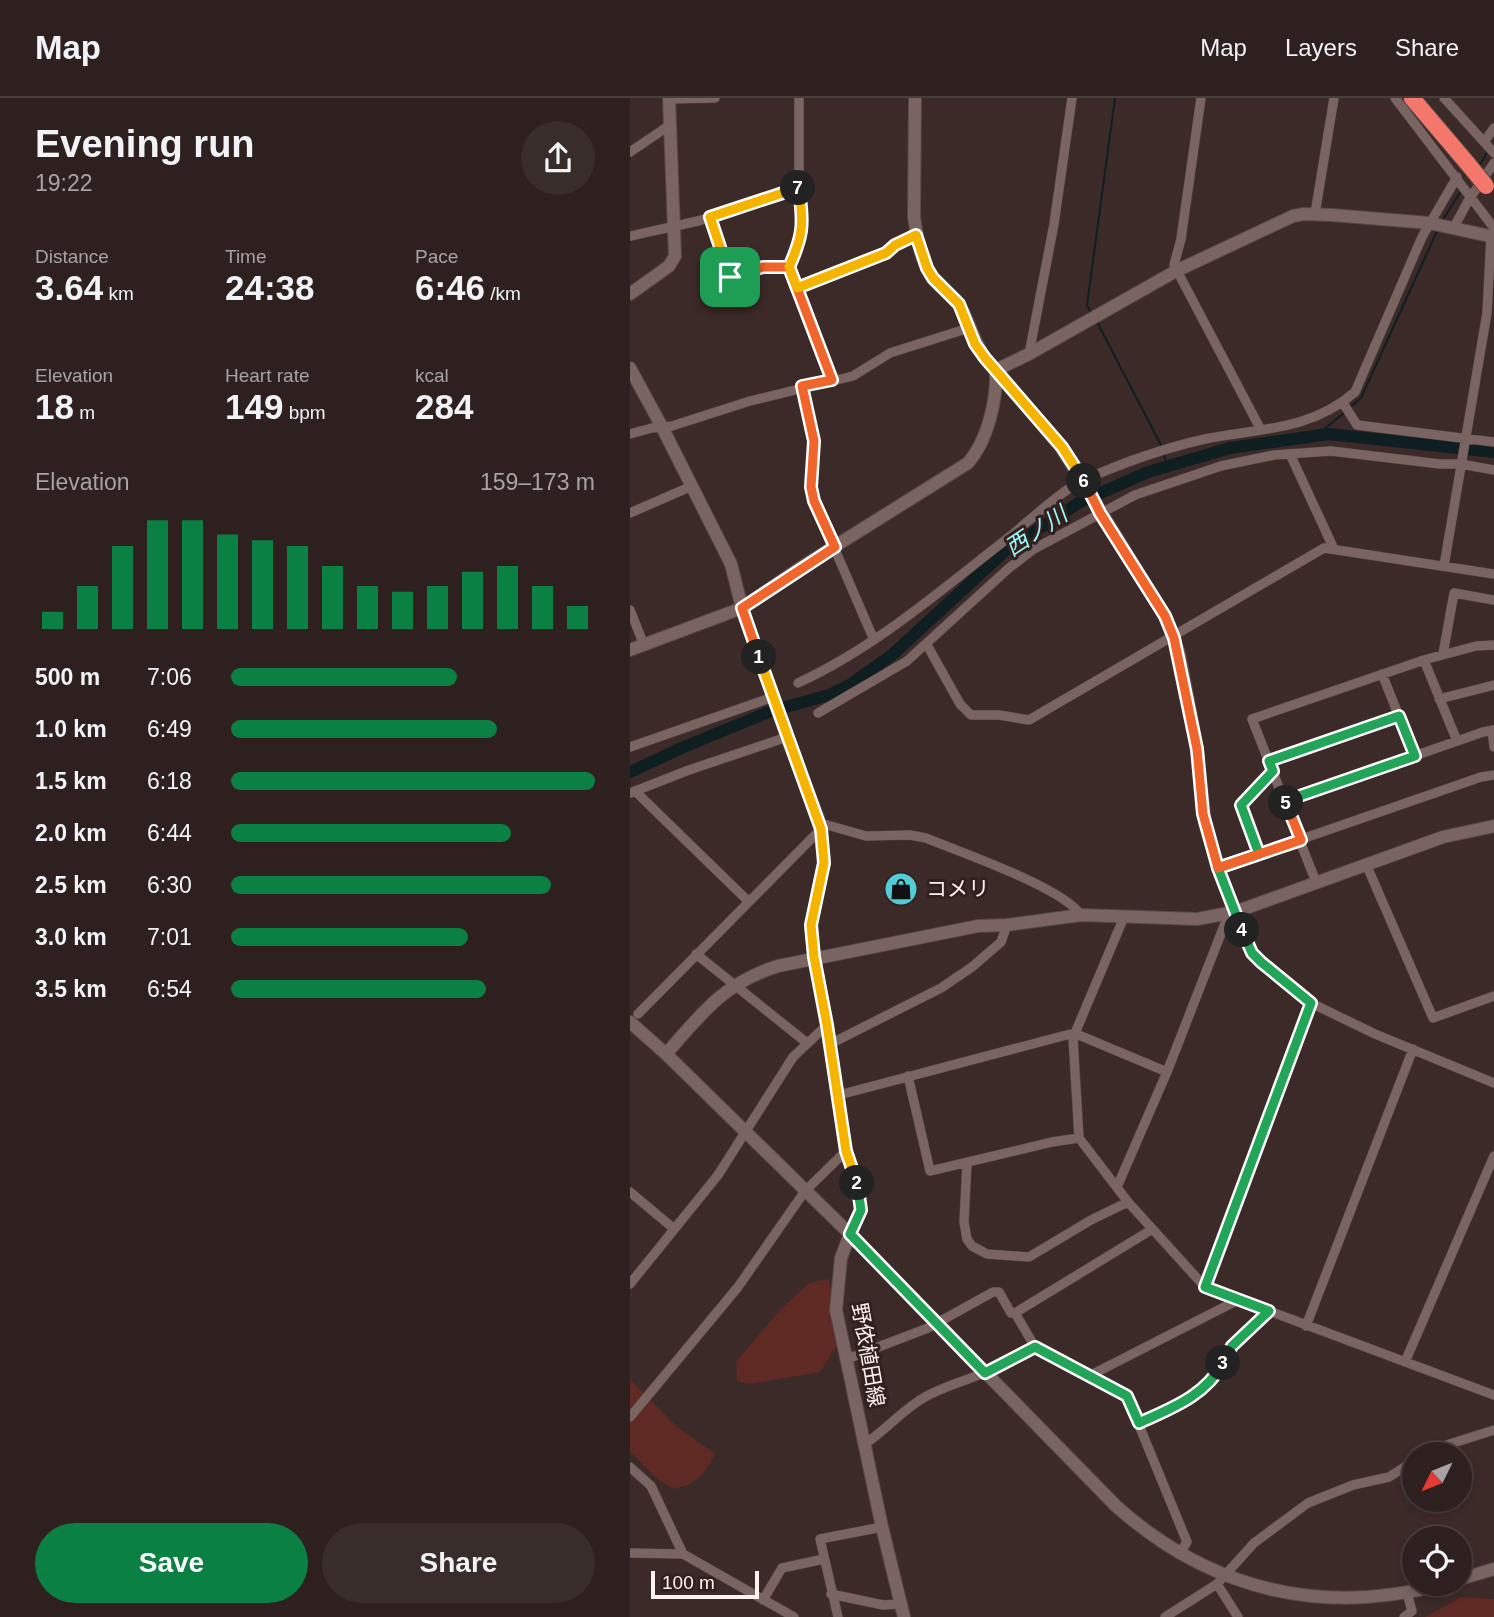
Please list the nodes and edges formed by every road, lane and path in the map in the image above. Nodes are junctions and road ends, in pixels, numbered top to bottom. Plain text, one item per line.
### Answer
1 (669, 98) edge
2 (715, 98) edge
3 (799, 98) edge
4 (915, 98) edge
5 (1072, 98) edge
6 (1201, 98) edge
7 (1334, 98) edge
8 (1395, 98) edge
9 (1412, 98) edge
10 (1444, 98) edge
11 (670, 125) junction
12 (1494, 128) edge
13 (1488, 147) edge
14 (630, 152) edge
15 (1494, 163) edge
16 (1459, 180) junction
17 (800, 186) junction
18 (1490, 190) edge
19 (1470, 194) junction
20 (1315, 214) junction
21 (710, 217) junction
22 (1432, 224) junction
23 (674, 227) junction
24 (1450, 227) junction
25 (1493, 234) edge
26 (916, 235) junction
27 (630, 236) edge
28 (789, 267) junction
29 (1176, 271) junction
30 (797, 288) junction
31 (630, 294) edge
32 (970, 328) junction
33 (1029, 354) junction
34 (630, 368) edge
35 (996, 370) junction
36 (832, 380) junction
37 (802, 386) junction
38 (1343, 404) junction
39 (663, 427) junction
40 (1261, 430) junction
41 (630, 434) edge
42 (1465, 441) junction
43 (1494, 442) edge
44 (1290, 454) junction
45 (1461, 464) junction
46 (1494, 470) edge
47 (1083, 480) junction
48 (692, 485) junction
49 (630, 513) edge
50 (1100, 513) junction
51 (835, 547) junction
52 (1333, 547) junction
53 (1444, 566) junction
54 (1494, 574) edge
55 (1494, 600) edge
56 (742, 608) junction
57 (630, 611) edge
58 (1173, 634) junction
59 (874, 640) junction
60 (644, 645) junction
61 (927, 645) junction
62 (1494, 645) edge
63 (630, 650) edge
64 (1443, 654) junction
65 (1423, 660) junction
66 (1382, 674) junction
67 (798, 683) dead end
68 (1494, 685) edge
69 (773, 697) junction
70 (1439, 699) junction
71 (818, 713) dead end
72 (1399, 716) junction
73 (1493, 730) edge
74 (787, 737) junction
75 (1457, 741) junction
76 (630, 747) edge
77 (1494, 747) edge
78 (1415, 756) junction
79 (1269, 761) junction
80 (1273, 771) junction
81 (1494, 775) edge
82 (632, 792) edge
83 (1285, 801) junction
84 (821, 826) junction
85 (1494, 826) edge
86 (1301, 840) junction
87 (1259, 854) junction
88 (1366, 864) junction
89 (1218, 868) junction
90 (1316, 882) junction
91 (748, 901) junction
92 (1232, 913) junction
93 (1081, 915) junction
94 (1124, 917) junction
95 (1007, 925) junction
96 (696, 954) junction
97 (814, 957) junction
98 (735, 985) junction
99 (1494, 996) edge
100 (1311, 1003) junction
101 (634, 1018) edge
102 (827, 1025) junction
103 (1074, 1033) junction
104 (807, 1043) junction
105 (830, 1044) junction
106 (1413, 1049) junction
107 (666, 1054) junction
108 (1167, 1072) junction
109 (908, 1076) junction
110 (1494, 1083) edge
111 (839, 1094) junction
112 (744, 1131) junction
113 (1079, 1138) junction
114 (846, 1151) junction
115 (1494, 1156) edge
116 (967, 1163) junction
117 (1117, 1187) junction
118 (806, 1191) junction
119 (630, 1192) edge
120 (1128, 1202) junction
121 (673, 1228) junction
122 (1151, 1230) junction
123 (850, 1234) junction
124 (630, 1284) edge
125 (1205, 1287) junction
126 (1238, 1300) junction
127 (1269, 1311) junction
128 (1015, 1313) junction
129 (937, 1324) junction
130 (1306, 1326) junction
131 (1035, 1347) junction
132 (846, 1359) junction
133 (1405, 1362) junction
134 (985, 1373) junction
135 (1091, 1376) junction
136 (1494, 1395) edge
137 (630, 1418) edge
138 (1139, 1423) junction
139 (1494, 1430) edge
140 (1456, 1442) edge
141 (865, 1444) junction
142 (630, 1467) edge
143 (1402, 1469) edge
144 (881, 1527) junction
145 (630, 1553) edge
146 (683, 1554) junction
147 (1179, 1554) junction
148 (824, 1559) junction
149 (1494, 1569) edge
150 (1472, 1575) edge
151 (1221, 1580) junction
152 (831, 1594) junction
153 (1402, 1594) edge
154 (1408, 1596) edge
155 (763, 1600) junction
156 (900, 1604) junction
157 (794, 1617) edge
158 (838, 1617) edge
159 (904, 1617) edge
160 (1165, 1617) edge
161 (1238, 1617) edge
162 (1404, 1617) edge

1 - 2 street
1 - 11 street
3 - 17 street
4 - 26 street
5 - 33 street
6 - 29 street
7 - 20 street
8 - 16 street
9 - 18 highway, bridge
10 - 13 street
11 - 14 street
11 - 23 street
12 - 13 street
15 - 19 street
16 - 19 street
16 - 22 street
17 - 21 street
17 - 28 street
19 - 24 street
19 - 25 street
20 - 22 street
20 - 29 street
21 - 23 street
21 - 28 street
22 - 24 street
22 - 38 street
23 - 27 street
23 - 31 street
24 - 25 street
25 - 42 street
26 - 30 street
26 - 32 street
28 - 30 street
29 - 33 street
29 - 40 street
30 - 36 street
32 - 35 street
32 - 36 street
33 - 35 street
34 - 39 street, 野依植田線
35 - 47 street
35 - 51 street
36 - 37 street
37 - 39 street
37 - 51 street
38 - 40 street
38 - 42 street
39 - 41 street
39 - 48 street, 野依植田線
40 - 47 street
42 - 43 street
42 - 45 street
44 - 45 street
44 - 50 street
44 - 52 street
45 - 46 street
45 - 53 street
47 - 50 street
47 - 59 street
48 - 49 street
48 - 56 street, 野依植田線
50 - 58 street
50 - 61 street
51 - 56 street
51 - 59 street
52 - 53 street
52 - 58 street
53 - 54 street
55 - 64 street
56 - 60 street
56 - 69 street, 野依植田線
57 - 60 street
58 - 61 street
58 - 89 street
59 - 67 street
60 - 63 street
61 - 71 street
62 - 64 street
64 - 65 street
65 - 66 street
65 - 70 street
66 - 72 street
66 - 79 street
68 - 70 street
69 - 74 street, 野依植田線
69 - 76 street
70 - 75 street
72 - 78 street
72 - 79 street
73 - 75 street
73 - 77 street
74 - 82 street
74 - 84 street, 野依植田線
75 - 78 street
78 - 83 street
79 - 80 street
80 - 83 street
80 - 87 street
81 - 86 street
82 - 91 street
83 - 86 street
84 - 91 street
84 - 93 street
84 - 97 street, 野依植田線
85 - 88 street
86 - 87 street
86 - 90 street
87 - 89 street
88 - 90 street
88 - 99 street
89 - 92 street
90 - 92 street
91 - 96 street
92 - 94 street
92 - 100 street
92 - 108 street
93 - 94 street
93 - 95 street
94 - 103 street
95 - 97 street
95 - 105 street
96 - 98 street
96 - 101 street
97 - 98 street
97 - 102 street, 野依植田線
98 - 104 street
98 - 107 street
100 - 106 street
100 - 125 street
101 - 107 street
102 - 104 street
102 - 105 street, 野依植田線
103 - 108 street
103 - 109 street
103 - 113 street
104 - 112 street
105 - 111 street, 野依植田線
106 - 110 street
106 - 130 street
107 - 112 street
108 - 117 street
109 - 111 street
109 - 116 street
111 - 114 street, 野依植田線
112 - 118 street
112 - 121 street
113 - 116 street
113 - 117 street
114 - 118 street
114 - 123 street, 野依植田線
115 - 133 street
116 - 120 street
117 - 120 street
118 - 123 street
118 - 137 street
119 - 121 street
120 - 122 street
121 - 124 street
122 - 125 street
122 - 128 street
123 - 129 street
123 - 132 street, 野依植田線
125 - 126 street
126 - 127 street
126 - 135 street
127 - 130 street
127 - 138 street
128 - 129 street
128 - 131 street
129 - 132 street
129 - 134 street
130 - 133 street
131 - 134 street
131 - 135 street
132 - 141 street, 野依植田線
133 - 136 street
134 - 141 street
134 - 147 street
135 - 138 street
138 - 147 street
139 - 140 street
141 - 144 street, 野依植田線
142 - 146 street
143 - 151 street
144 - 148 street
144 - 156 street, 野依植田線
145 - 146 street
146 - 155 street
147 - 151 street
148 - 152 street
148 - 155 street
149 - 150 street
151 - 153 street
151 - 160 street
151 - 161 street
152 - 156 street
152 - 158 street
154 - 162 street
155 - 157 street
156 - 159 street, 野依植田線

